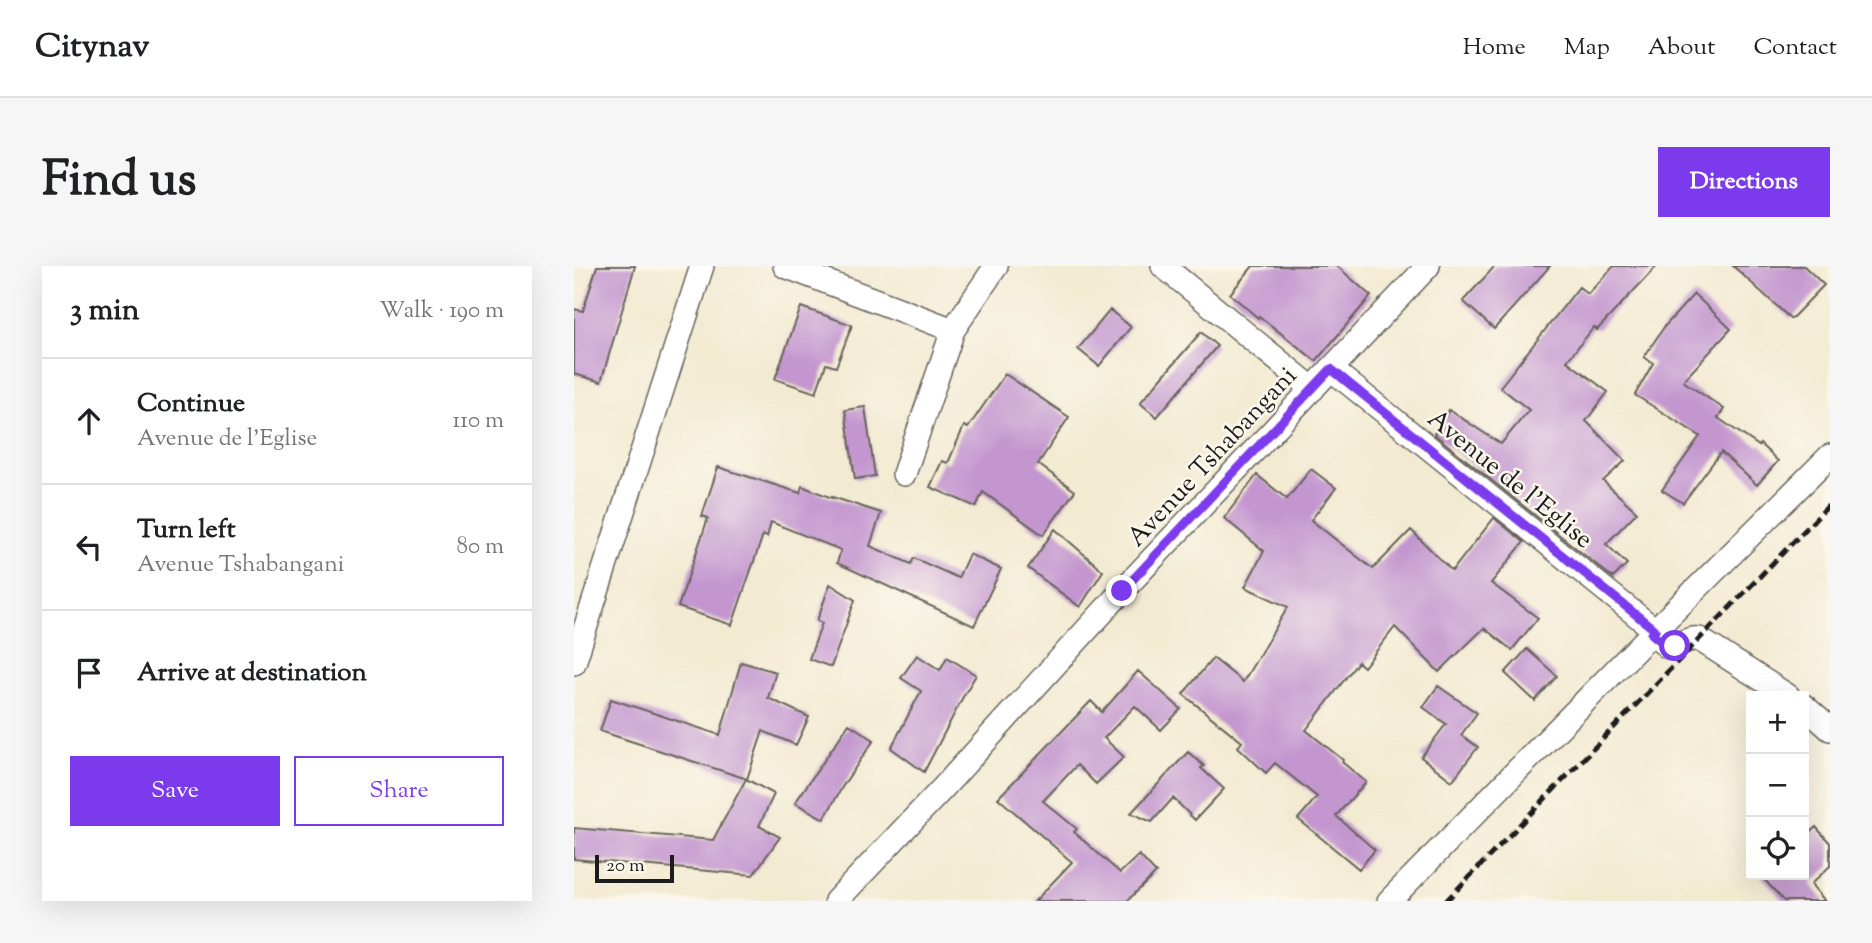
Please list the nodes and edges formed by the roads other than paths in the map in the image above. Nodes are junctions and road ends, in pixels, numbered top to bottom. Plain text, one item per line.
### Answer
1 (702, 266) edge
2 (786, 266) edge
3 (996, 266) edge
4 (1163, 266) edge
5 (1428, 266) edge
6 (953, 330) junction
7 (1331, 369) junction
8 (1313, 388) junction
9 (1830, 456) edge
10 (904, 474) dead end
11 (1654, 632) junction
12 (574, 663) edge
13 (1780, 691) edge
14 (1809, 710) edge
15 (1830, 729) edge
16 (836, 901) edge
17 (1390, 901) edge

1 - 12 street
2 - 6 street
3 - 6 street
4 - 8 street
5 - 7 street, Avenue Tshabangani
6 - 10 street
7 - 8 street, Avenue Tshabangani
7 - 11 street, Avenue de l'Eglise
8 - 16 street, Avenue Tshabangani
9 - 11 street
11 - 13 street, Avenue de l'Eglise
11 - 17 street
14 - 15 street

